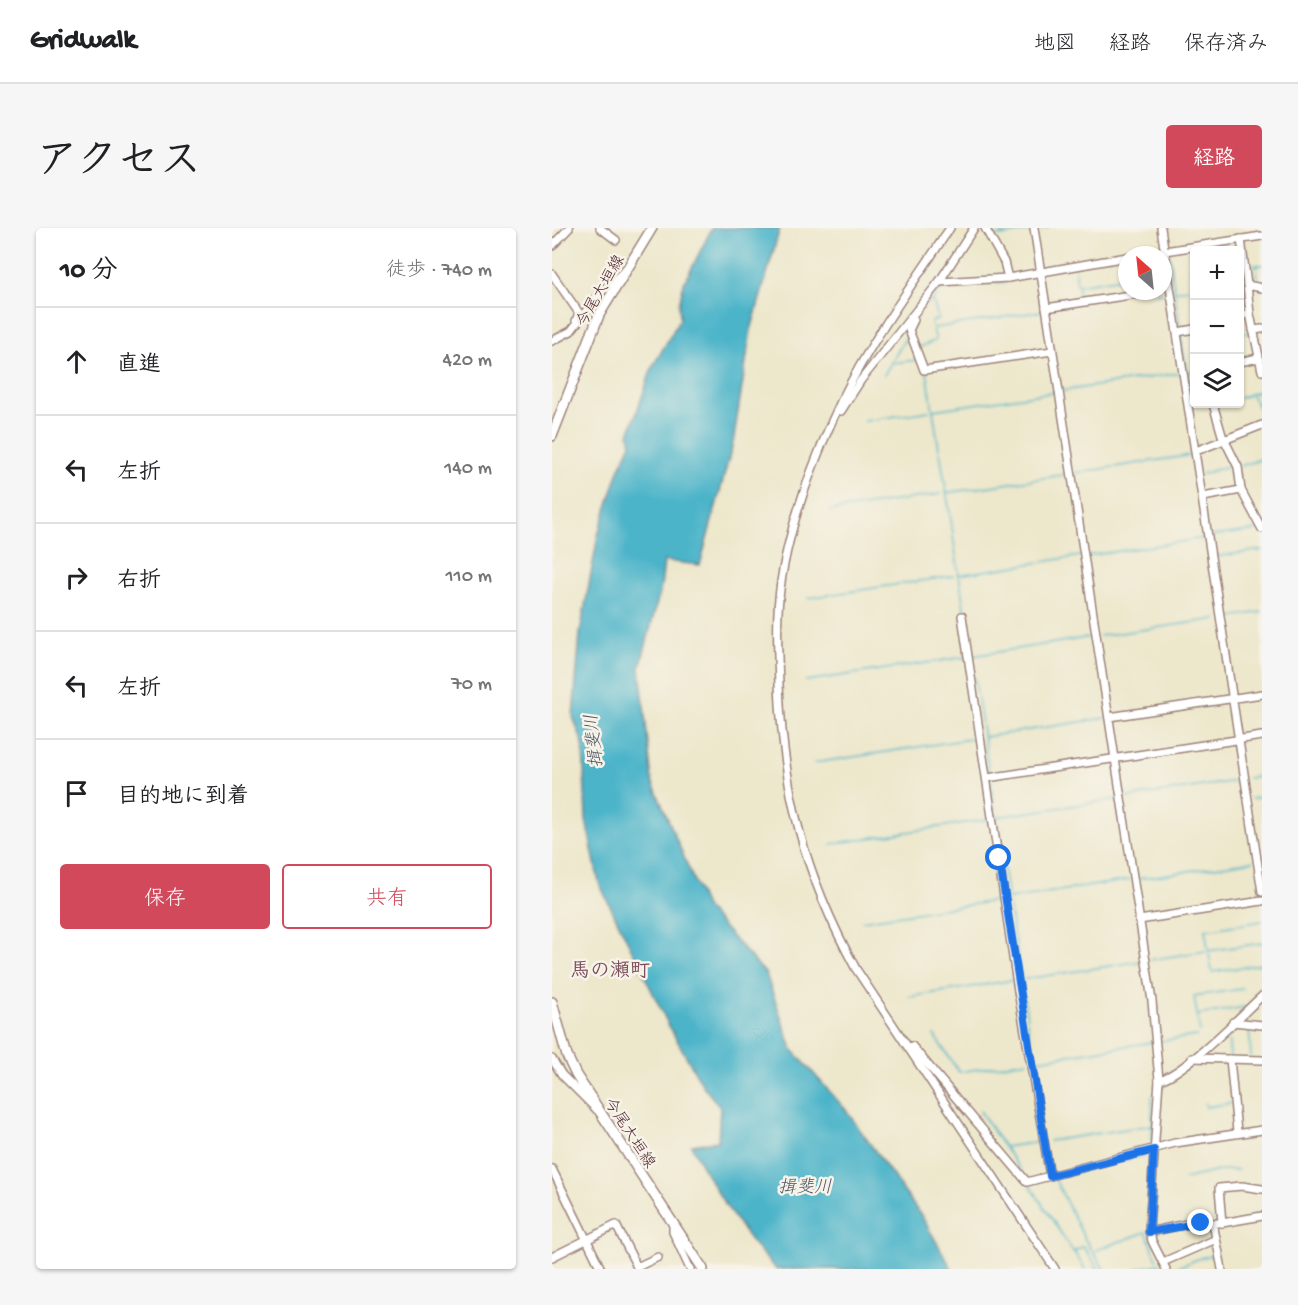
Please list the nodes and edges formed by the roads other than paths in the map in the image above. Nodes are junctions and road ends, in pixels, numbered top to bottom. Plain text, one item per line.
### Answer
1 (569, 228) edge
2 (600, 228) edge
3 (651, 228) edge
4 (950, 228) edge
5 (974, 228) edge
6 (985, 228) edge
7 (1034, 228) edge
8 (1161, 228) edge
9 (1262, 236) edge
10 (1241, 239) junction
11 (616, 240) dead end
12 (552, 246) edge
13 (1164, 246) edge
14 (1241, 246) edge
15 (1172, 250) edge
16 (1118, 258) edge
17 (628, 269) junction
18 (1040, 270) junction
19 (552, 274) edge
20 (1244, 277) edge
21 (1008, 278) junction
22 (939, 282) junction
23 (1247, 285) junction
24 (1262, 288) edge
25 (1118, 297) edge
26 (1170, 300) edge
27 (922, 304) junction
28 (1046, 308) junction
29 (1250, 314) junction
30 (1244, 315) edge
31 (1262, 329) edge
32 (1190, 330) edge
33 (1253, 330) junction
34 (571, 331) junction
35 (1178, 332) junction
36 (552, 341) edge
37 (1052, 351) junction
38 (1258, 358) junction
39 (1244, 362) edge
40 (1262, 371) edge
41 (1215, 408) edge
42 (833, 419) junction
43 (555, 423) edge
44 (1262, 425) edge
45 (552, 436) edge
46 (1226, 442) junction
47 (1196, 451) junction
48 (1241, 490) junction
49 (1203, 497) junction
50 (1262, 529) edge
51 (962, 616) dead end
52 (1262, 694) edge
53 (1233, 698) junction
54 (1109, 717) junction
55 (1262, 736) edge
56 (1239, 739) junction
57 (1115, 758) junction
58 (987, 777) junction
59 (1262, 892) edge
60 (1262, 900) edge
61 (1139, 920) junction
62 (1262, 996) edge
63 (552, 1002) edge
64 (1233, 1022) junction
65 (1262, 1025) edge
66 (902, 1037) junction
67 (1192, 1058) junction
68 (552, 1059) edge
69 (1230, 1059) junction
70 (1262, 1060) edge
71 (1159, 1080) junction
72 (599, 1111) junction
73 (1262, 1130) edge
74 (1237, 1132) junction
75 (1154, 1150) junction
76 (552, 1169) edge
77 (1050, 1176) junction
78 (1262, 1189) edge
79 (1262, 1216) edge
80 (1213, 1223) junction
81 (1222, 1223) junction
82 (673, 1225) junction
83 (1149, 1232) junction
84 (586, 1240) junction
85 (1215, 1240) junction
86 (552, 1257) edge
87 (658, 1257) dead end
88 (1164, 1266) edge
89 (601, 1269) edge
90 (690, 1269) edge
91 (702, 1269) edge
92 (1055, 1269) edge
93 (1222, 1269) edge

1 - 12 street
2 - 11 street
3 - 17 main road, 今尾大垣線
4 - 42 street
5 - 22 street
6 - 21 street
7 - 18 street
8 - 13 street
9 - 10 street
10 - 14 street
10 - 15 street
16 - 18 street
17 - 34 street
17 - 43 main road, 今尾大垣線
18 - 21 street
18 - 28 street
19 - 34 street
20 - 23 street
21 - 22 street
22 - 27 street
23 - 24 street
23 - 29 street
25 - 28 street
26 - 35 street
27 - 37 street
27 - 42 street
28 - 37 street
29 - 30 street
29 - 33 street
31 - 33 street
32 - 35 street
33 - 38 street
34 - 36 street
35 - 47 street
37 - 54 street
38 - 39 street
38 - 40 street
41 - 46 street
42 - 66 street
43 - 45 main road, 今尾大垣線
44 - 46 street
46 - 47 street
46 - 48 street
47 - 49 street
48 - 49 street
48 - 50 street
49 - 53 street
51 - 58 street
52 - 53 street
53 - 54 street
53 - 56 street
54 - 57 street
55 - 56 street
56 - 57 street
56 - 59 street
57 - 58 street
57 - 61 street
58 - 77 street
60 - 61 street
61 - 71 street
62 - 64 street
63 - 72 main road, 今尾大垣線
64 - 65 street
64 - 67 street
66 - 77 street
66 - 92 street
67 - 69 street
67 - 71 street
68 - 72 street
69 - 70 street
69 - 74 street
71 - 75 street
72 - 82 main road, 今尾大垣線
73 - 74 street
74 - 75 street
75 - 77 street
75 - 83 street
76 - 84 street
78 - 81 street
79 - 81 street
80 - 81 street
80 - 83 street
80 - 85 street
82 - 90 street
82 - 91 main road, 今尾大垣線
83 - 88 street
84 - 86 street
84 - 87 street
84 - 89 street
85 - 88 street
85 - 93 street

